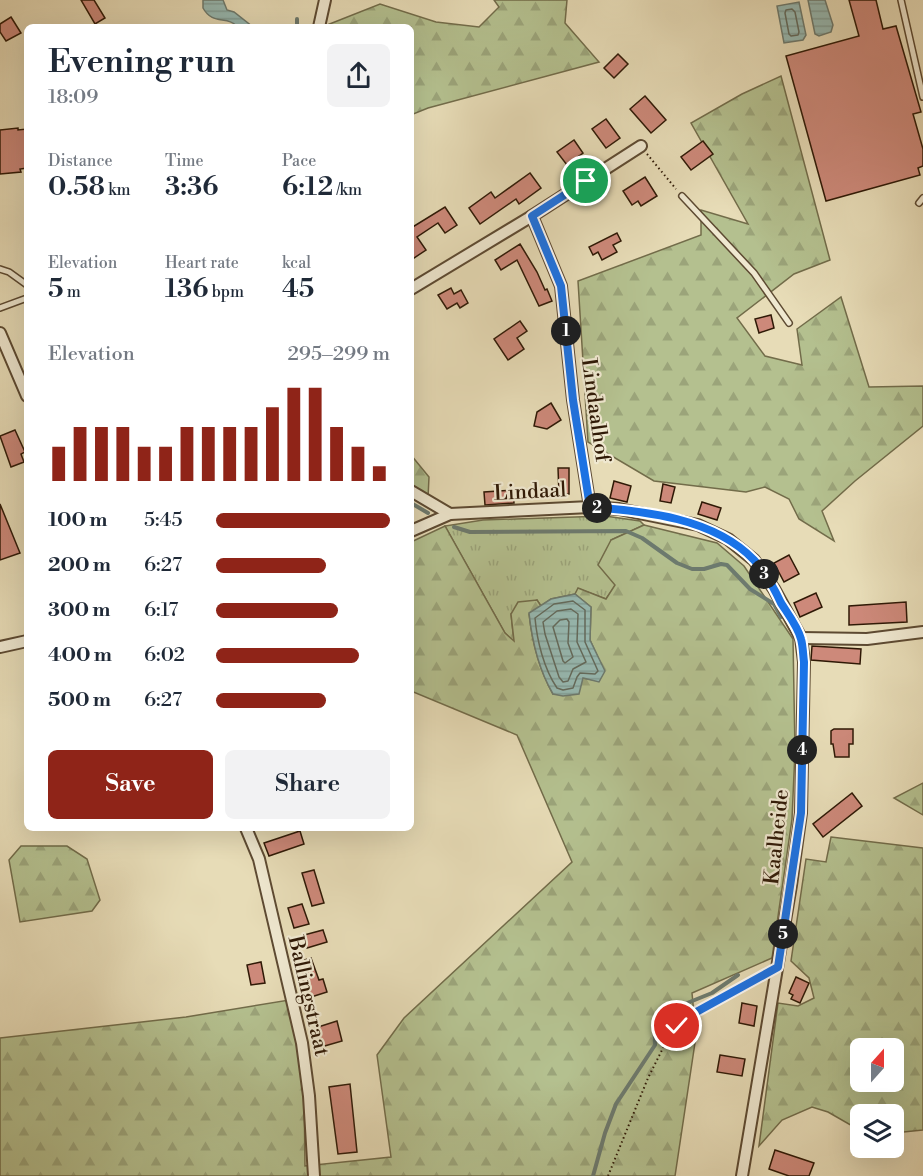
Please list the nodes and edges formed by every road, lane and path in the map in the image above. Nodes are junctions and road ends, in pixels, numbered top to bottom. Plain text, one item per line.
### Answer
1 (325, 0) edge
2 (901, 0) edge
3 (320, 24) edge
4 (923, 97) edge
5 (641, 146) joint
6 (682, 195) joint
7 (532, 216) junction
8 (0, 269) edge
9 (24, 283) edge
10 (414, 287) edge
11 (24, 299) edge
12 (0, 308) edge
13 (789, 323) dead end
14 (0, 333) edge
15 (24, 389) edge
16 (414, 493) edge
17 (590, 507) junction
18 (450, 514) junction
19 (414, 530) edge
20 (923, 632) edge
21 (801, 638) junction
22 (24, 642) edge
23 (0, 647) edge
24 (247, 831) edge
25 (778, 967) junction
26 (314, 1176) edge
27 (608, 1176) edge
28 (742, 1176) edge

1 - 3 street
2 - 4 lane
5 - 6 path
5 - 7 street
6 - 13 lane
7 - 10 street
7 - 17 street, Lindaalhof
8 - 9 lane
11 - 12 lane
14 - 15 street
16 - 18 street
17 - 18 street, Lindaal
17 - 21 street, Lindaal
18 - 19 street
20 - 21 street
21 - 25 street, Kaalheide
22 - 23 street
24 - 26 street, Ballingstraat
25 - 27 path
25 - 28 street, Kaalheide

